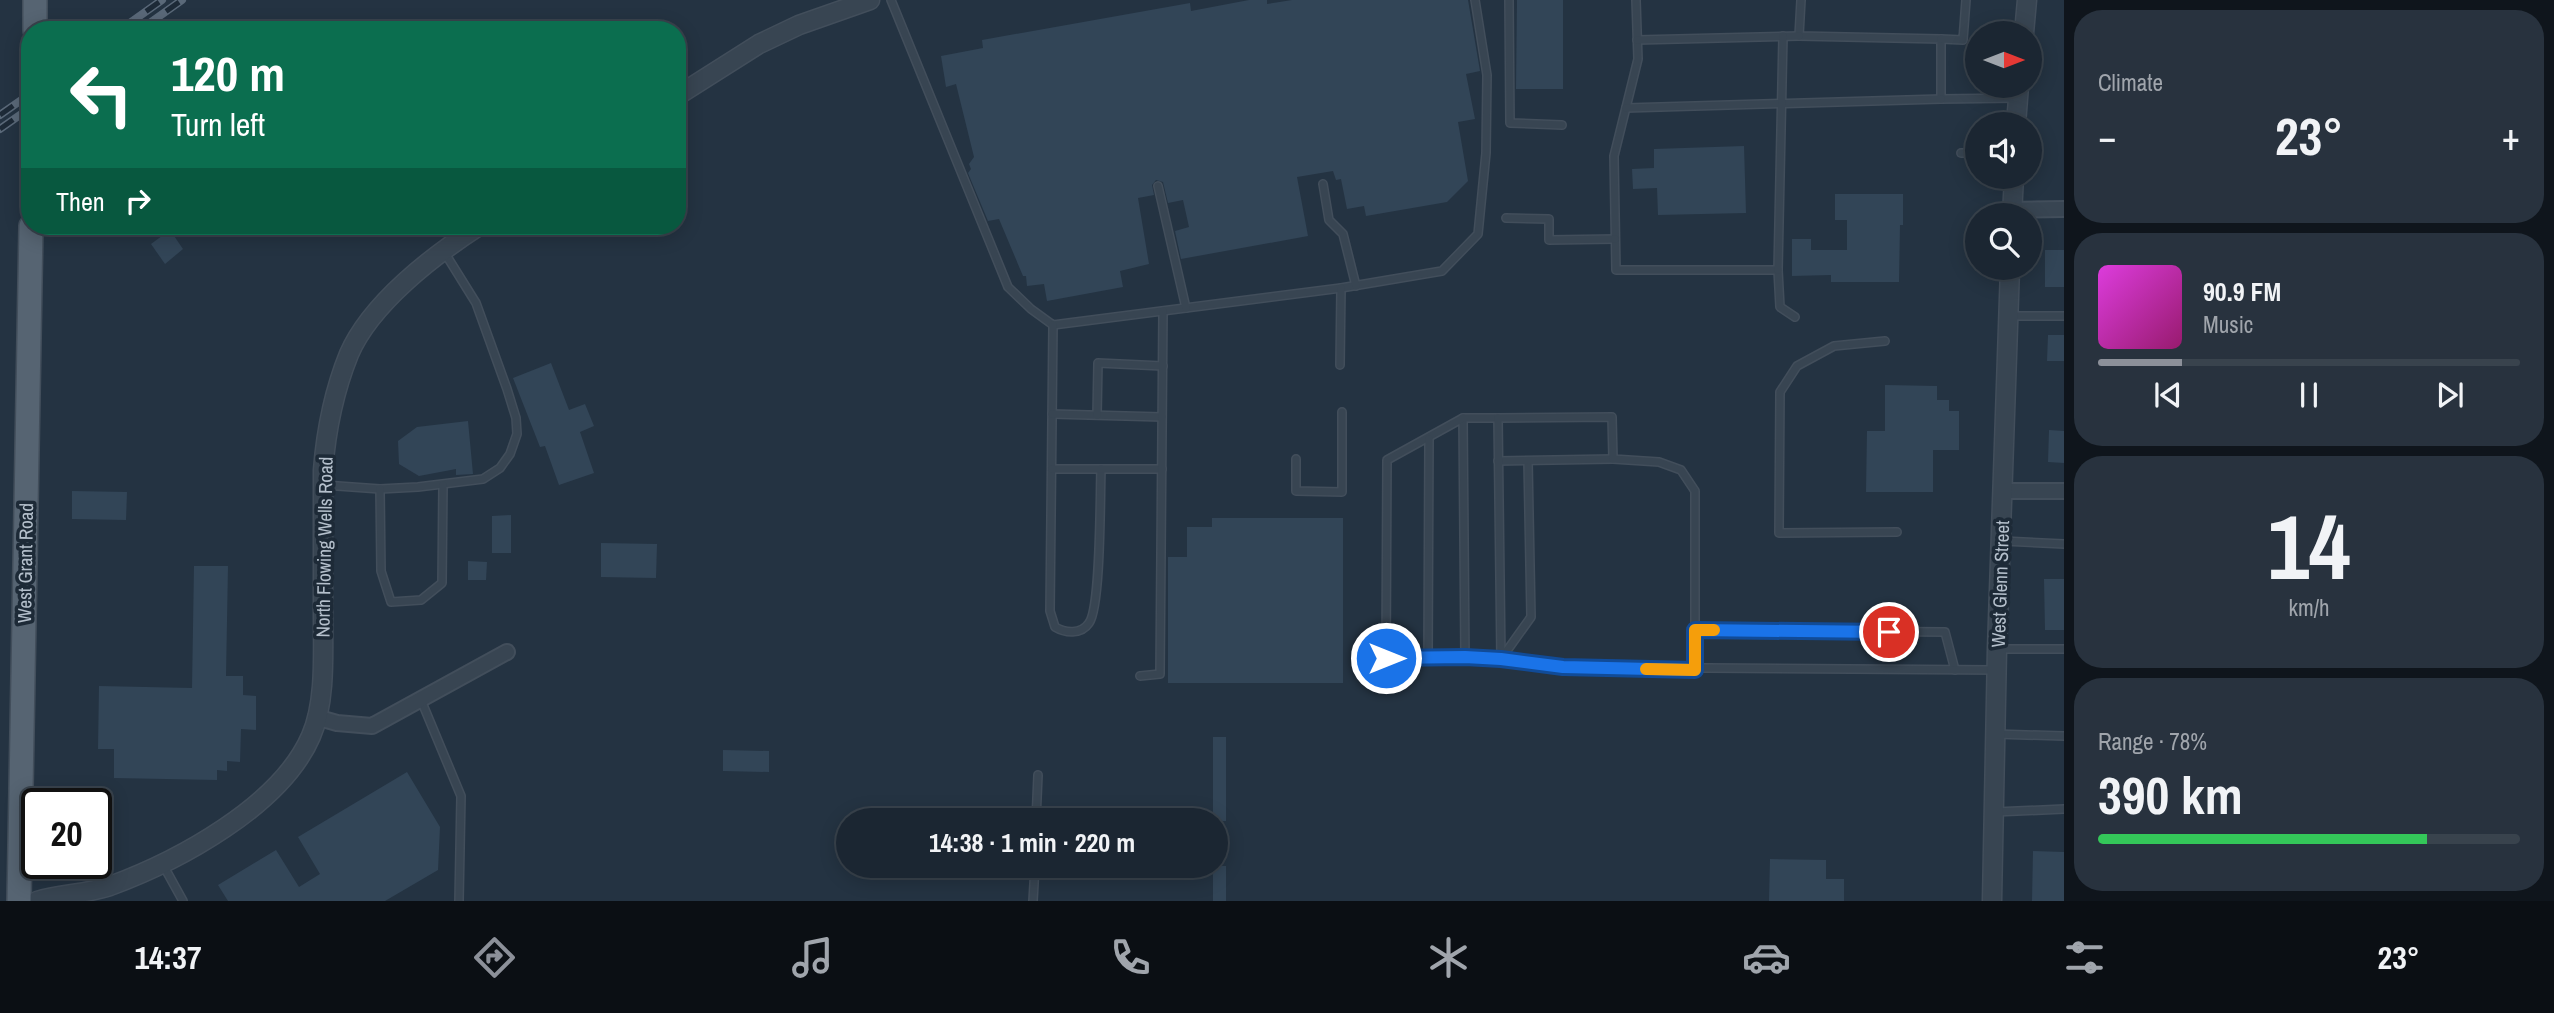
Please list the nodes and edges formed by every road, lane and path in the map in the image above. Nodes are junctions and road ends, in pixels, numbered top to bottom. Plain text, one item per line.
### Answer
1 (35, 0) edge
2 (870, 0) edge
3 (891, 0) edge
4 (1475, 0) edge
5 (1509, 0) edge
6 (1636, 0) edge
7 (1801, 0) edge
8 (1966, 0) edge
9 (2027, 0) edge
10 (35, 21) edge
11 (2025, 21) edge
12 (1783, 36) junction
13 (1799, 36) junction
14 (1941, 38) junction
15 (1637, 40) junction
16 (686, 90) edge
17 (1965, 97) edge
18 (1941, 99) junction
19 (1782, 103) junction
20 (1626, 108) junction
21 (1562, 125) dead end
22 (1961, 153) dead end
23 (1965, 153) edge
24 (1323, 184) dead end
25 (1158, 186) dead end
26 (2064, 209) edge
27 (2042, 210) edge
28 (1506, 218) dead end
29 (31, 235) edge
30 (465, 235) edge
31 (1615, 239) junction
32 (443, 249) junction
33 (1778, 270) junction
34 (2010, 280) edge
35 (1356, 286) junction
36 (1341, 288) junction
37 (1185, 308) junction
38 (1163, 311) junction
39 (2009, 316) junction
40 (2064, 316) edge
41 (1795, 317) dead end
42 (1053, 325) junction
43 (1885, 341) dead end
44 (1340, 365) dead end
45 (1163, 366) junction
46 (1342, 412) dead end
47 (1052, 414) junction
48 (1097, 415) junction
49 (1162, 417) junction
50 (1464, 418) junction
51 (1498, 418) junction
52 (1429, 439) junction
53 (1296, 459) dead end
54 (1612, 459) junction
55 (1498, 461) junction
56 (1528, 461) junction
57 (1052, 470) junction
58 (1101, 470) junction
59 (1162, 470) junction
60 (323, 485) junction
61 (443, 485) junction
62 (380, 489) junction
63 (2004, 491) junction
64 (2064, 491) edge
65 (1897, 532) dead end
66 (2002, 541) junction
67 (2064, 544) edge
68 (1695, 630) junction
69 (1997, 649) junction
70 (2064, 649) edge
71 (507, 652) dead end
72 (1465, 657) junction
73 (1428, 658) junction
74 (1501, 659) junction
75 (1695, 670) junction
76 (1955, 670) junction
77 (1996, 670) junction
78 (1140, 676) dead end
79 (421, 699) junction
80 (316, 717) junction
81 (1995, 734) junction
82 (2064, 736) edge
83 (1038, 775) dead end
84 (1037, 808) edge
85 (2064, 809) edge
86 (1992, 812) junction
87 (162, 862) junction
88 (1034, 878) edge
89 (88, 896) edge
90 (19, 901) edge
91 (37, 901) edge
92 (183, 901) edge
93 (459, 901) edge
94 (1033, 901) edge
95 (1992, 901) edge

1 - 10 main road
2 - 16 street
3 - 42 lane
4 - 35 lane
5 - 21 lane
6 - 15 lane
7 - 13 lane
8 - 14 lane
9 - 11 street
12 - 13 lane
12 - 15 lane
12 - 19 lane
13 - 14 lane
14 - 18 lane
15 - 20 lane
17 - 18 lane
18 - 19 lane
19 - 20 lane
19 - 33 lane
20 - 31 lane
22 - 23 lane
24 - 35 lane
25 - 37 lane
26 - 27 street
28 - 31 lane
29 - 90 main road, West Grant Road
30 - 32 street, North Flowing Wells Road
31 - 33 lane
32 - 60 street, North Flowing Wells Road
32 - 61 lane
33 - 41 lane
34 - 39 street, West Glenn Street
35 - 36 lane
36 - 37 lane
36 - 44 lane
37 - 38 lane
38 - 42 lane
38 - 45 lane
39 - 40 lane
39 - 63 street, West Glenn Street
42 - 47 lane
43 - 65 lane
45 - 48 lane
45 - 49 lane
46 - 53 lane
47 - 48 lane
47 - 57 lane
48 - 49 lane
49 - 59 lane
50 - 51 lane
50 - 52 lane
50 - 72 lane
51 - 54 lane
51 - 55 lane
52 - 73 lane
52 - 73 lane
54 - 56 lane
54 - 68 lane
55 - 56 lane
55 - 74 lane
56 - 74 lane
57 - 58 lane
57 - 58 lane
58 - 59 lane
59 - 78 lane
60 - 62 lane
60 - 80 street, North Flowing Wells Road
61 - 62 lane
61 - 62 lane
63 - 64 street
63 - 66 street, West Glenn Street
66 - 67 lane
66 - 69 street, West Glenn Street
68 - 75 lane
68 - 76 lane
69 - 70 lane
69 - 77 street, West Glenn Street
71 - 79 street
72 - 73 lane
72 - 74 lane
74 - 75 lane
75 - 76 lane
76 - 77 lane
77 - 81 street, West Glenn Street
79 - 80 street
79 - 93 lane
80 - 87 street, North Flowing Wells Road
81 - 82 lane
81 - 86 street, West Glenn Street
83 - 84 lane
85 - 86 lane
86 - 95 street, West Glenn Street
87 - 89 street, North Flowing Wells Road
87 - 92 lane
88 - 94 lane
89 - 91 street, North Flowing Wells Road

